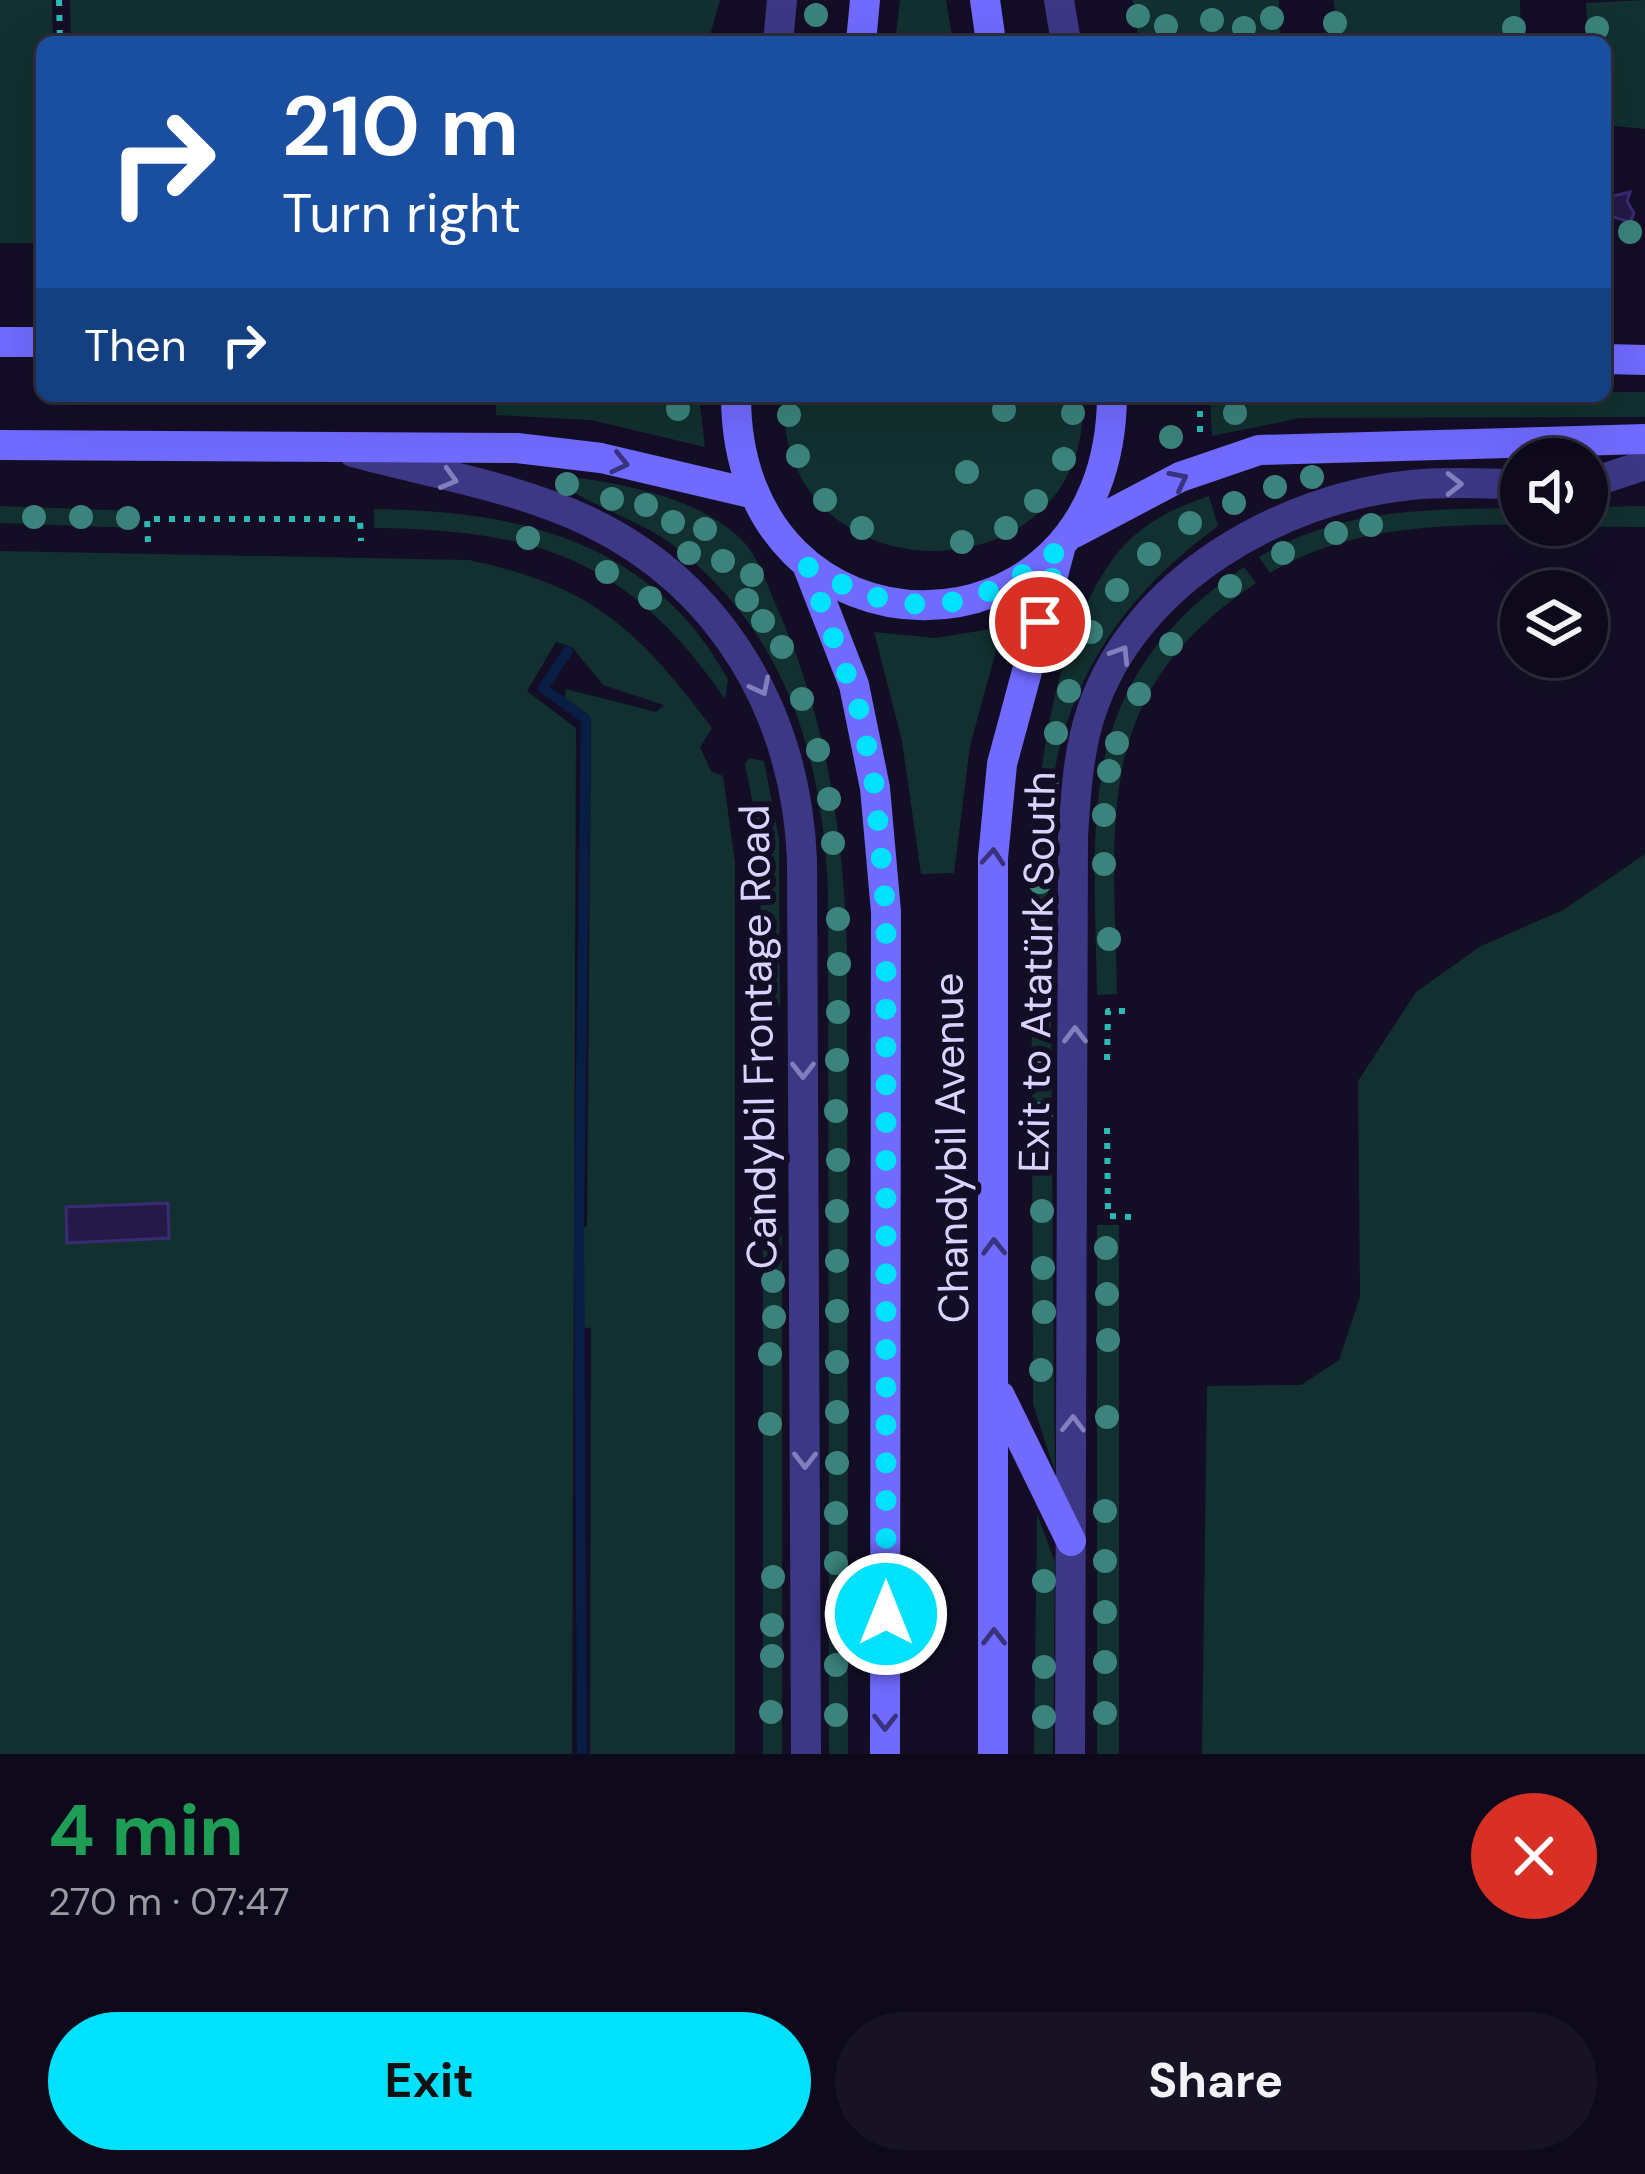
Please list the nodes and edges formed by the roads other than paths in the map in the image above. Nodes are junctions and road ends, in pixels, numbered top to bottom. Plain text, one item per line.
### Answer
1 (782, 0) edge
2 (866, 0) edge
3 (985, 0) edge
4 (1059, 0) edge
5 (779, 36) edge
6 (862, 36) edge
7 (990, 36) edge
8 (1065, 36) edge
9 (0, 342) edge
10 (36, 342) edge
11 (1611, 359) edge
12 (1645, 360) edge
13 (736, 402) edge
14 (1112, 402) edge
15 (1645, 440) edge
16 (0, 445) edge
17 (336, 447) junction
18 (1645, 465) edge
19 (1608, 477) edge
20 (1500, 484) edge
21 (750, 493) junction
22 (1067, 541) junction
23 (808, 567) junction
24 (997, 1389) junction
25 (1071, 1541) junction
26 (806, 1754) edge
27 (885, 1754) edge
28 (993, 1754) edge
29 (1070, 1754) edge

1 - 5 street
2 - 6 main road
3 - 7 main road
4 - 8 street
9 - 10 main road
11 - 12 main road
13 - 21 main road
14 - 22 main road
22 -> 15 main road
16 - 17 main road
17 -> 21 main road
17 -> 26 street, Candybil Frontage Road
18 - 19 street
25 -> 20 street, Exit to Atatürk South
21 - 23 main road
22 - 23 main road
24 -> 22 main road, Chandybil Avenue
23 -> 27 main road, Chandybil Avenue
24 - 25 main road
28 -> 24 main road, Chandybil Avenue
25 - 29 street

